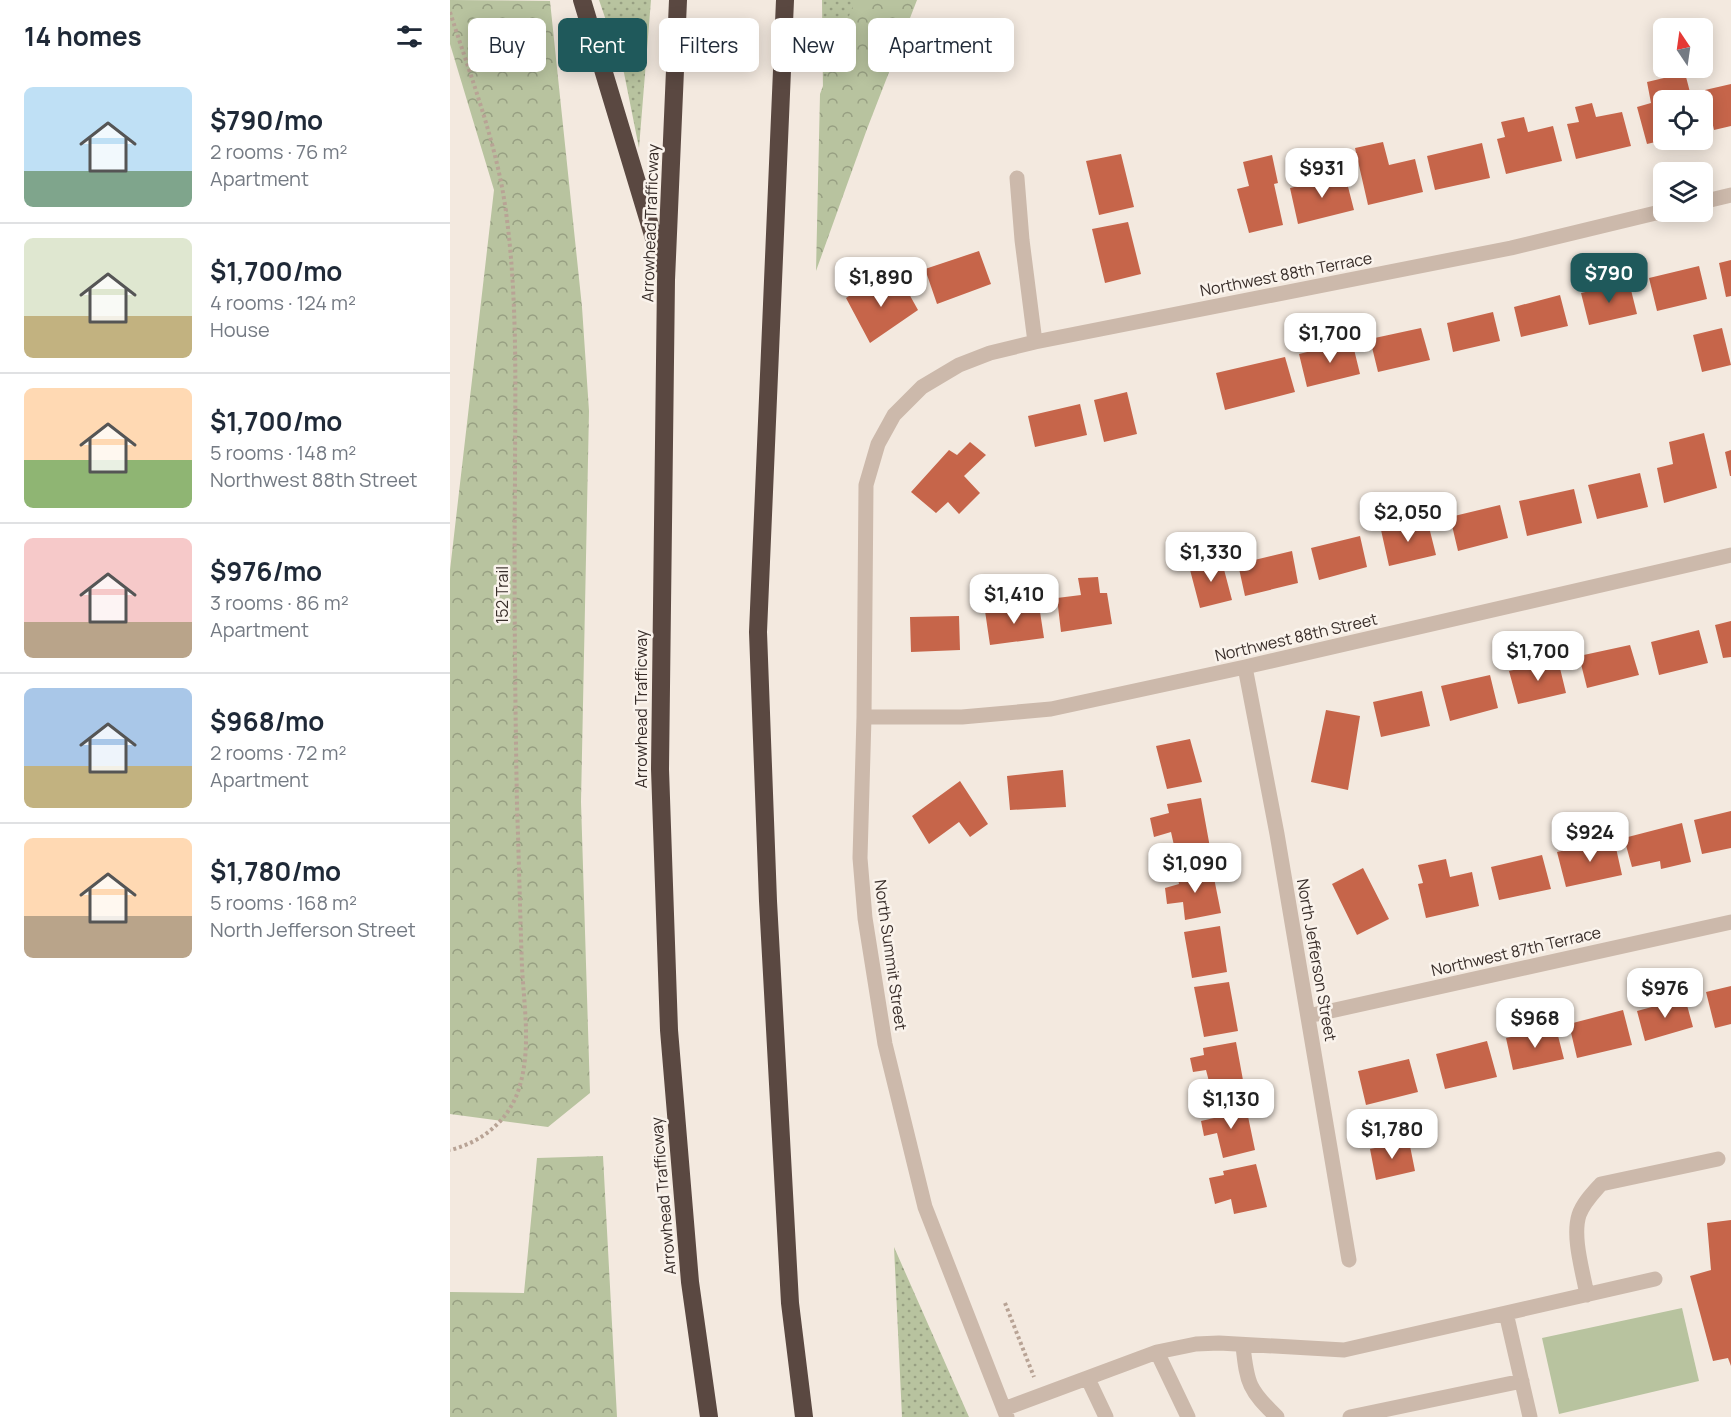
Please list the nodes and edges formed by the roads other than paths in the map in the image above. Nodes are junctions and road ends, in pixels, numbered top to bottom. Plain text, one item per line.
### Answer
1 (582, 0) edge
2 (678, 0) edge
3 (785, 0) edge
4 (796, 0) edge
5 (784, 18) edge
6 (788, 18) edge
7 (781, 72) edge
8 (1017, 178) dead end
9 (1731, 195) edge
10 (1713, 199) edge
11 (1653, 214) edge
12 (666, 280) junction
13 (1035, 342) junction
14 (922, 387) joint
15 (1731, 555) edge
16 (1245, 667) junction
17 (864, 717) junction
18 (1731, 922) edge
19 (1308, 1016) junction
20 (1718, 1159) dead end
21 (1349, 1260) dead end
22 (1655, 1279) dead end
23 (1587, 1295) junction
24 (1506, 1313) junction
25 (1243, 1346) junction
26 (1157, 1352) junction
27 (1088, 1379) junction
28 (1522, 1381) junction
29 (1006, 1413) edge
30 (709, 1417) edge
31 (804, 1417) edge
32 (1106, 1417) edge
33 (1188, 1417) edge
34 (1277, 1417) edge
35 (1350, 1417) edge
36 (1530, 1417) edge

1 - 12 highway
2 - 12 highway, Arrowhead Trafficway
3 - 5 highway
4 - 6 highway
7 - 31 highway
8 - 13 street
9 - 10 street
11 - 13 street, Northwest 88th Terrace
12 - 30 highway, Arrowhead Trafficway
13 - 14 street, Northwest 88th Terrace
14 - 17 street, North Summit Street
15 - 16 street, Northwest 88th Street
16 - 17 street, Northwest 88th Street
16 - 19 street, North Jefferson Street
17 - 29 street, North Summit Street
18 - 19 street, Northwest 87th Terrace
19 - 21 street, North Jefferson Street
20 - 23 street
22 - 23 street
23 - 24 street
24 - 25 street
24 - 28 street
25 - 26 street
25 - 34 street
26 - 27 street
26 - 33 street
27 - 29 street
27 - 32 street
28 - 35 street
28 - 36 street

